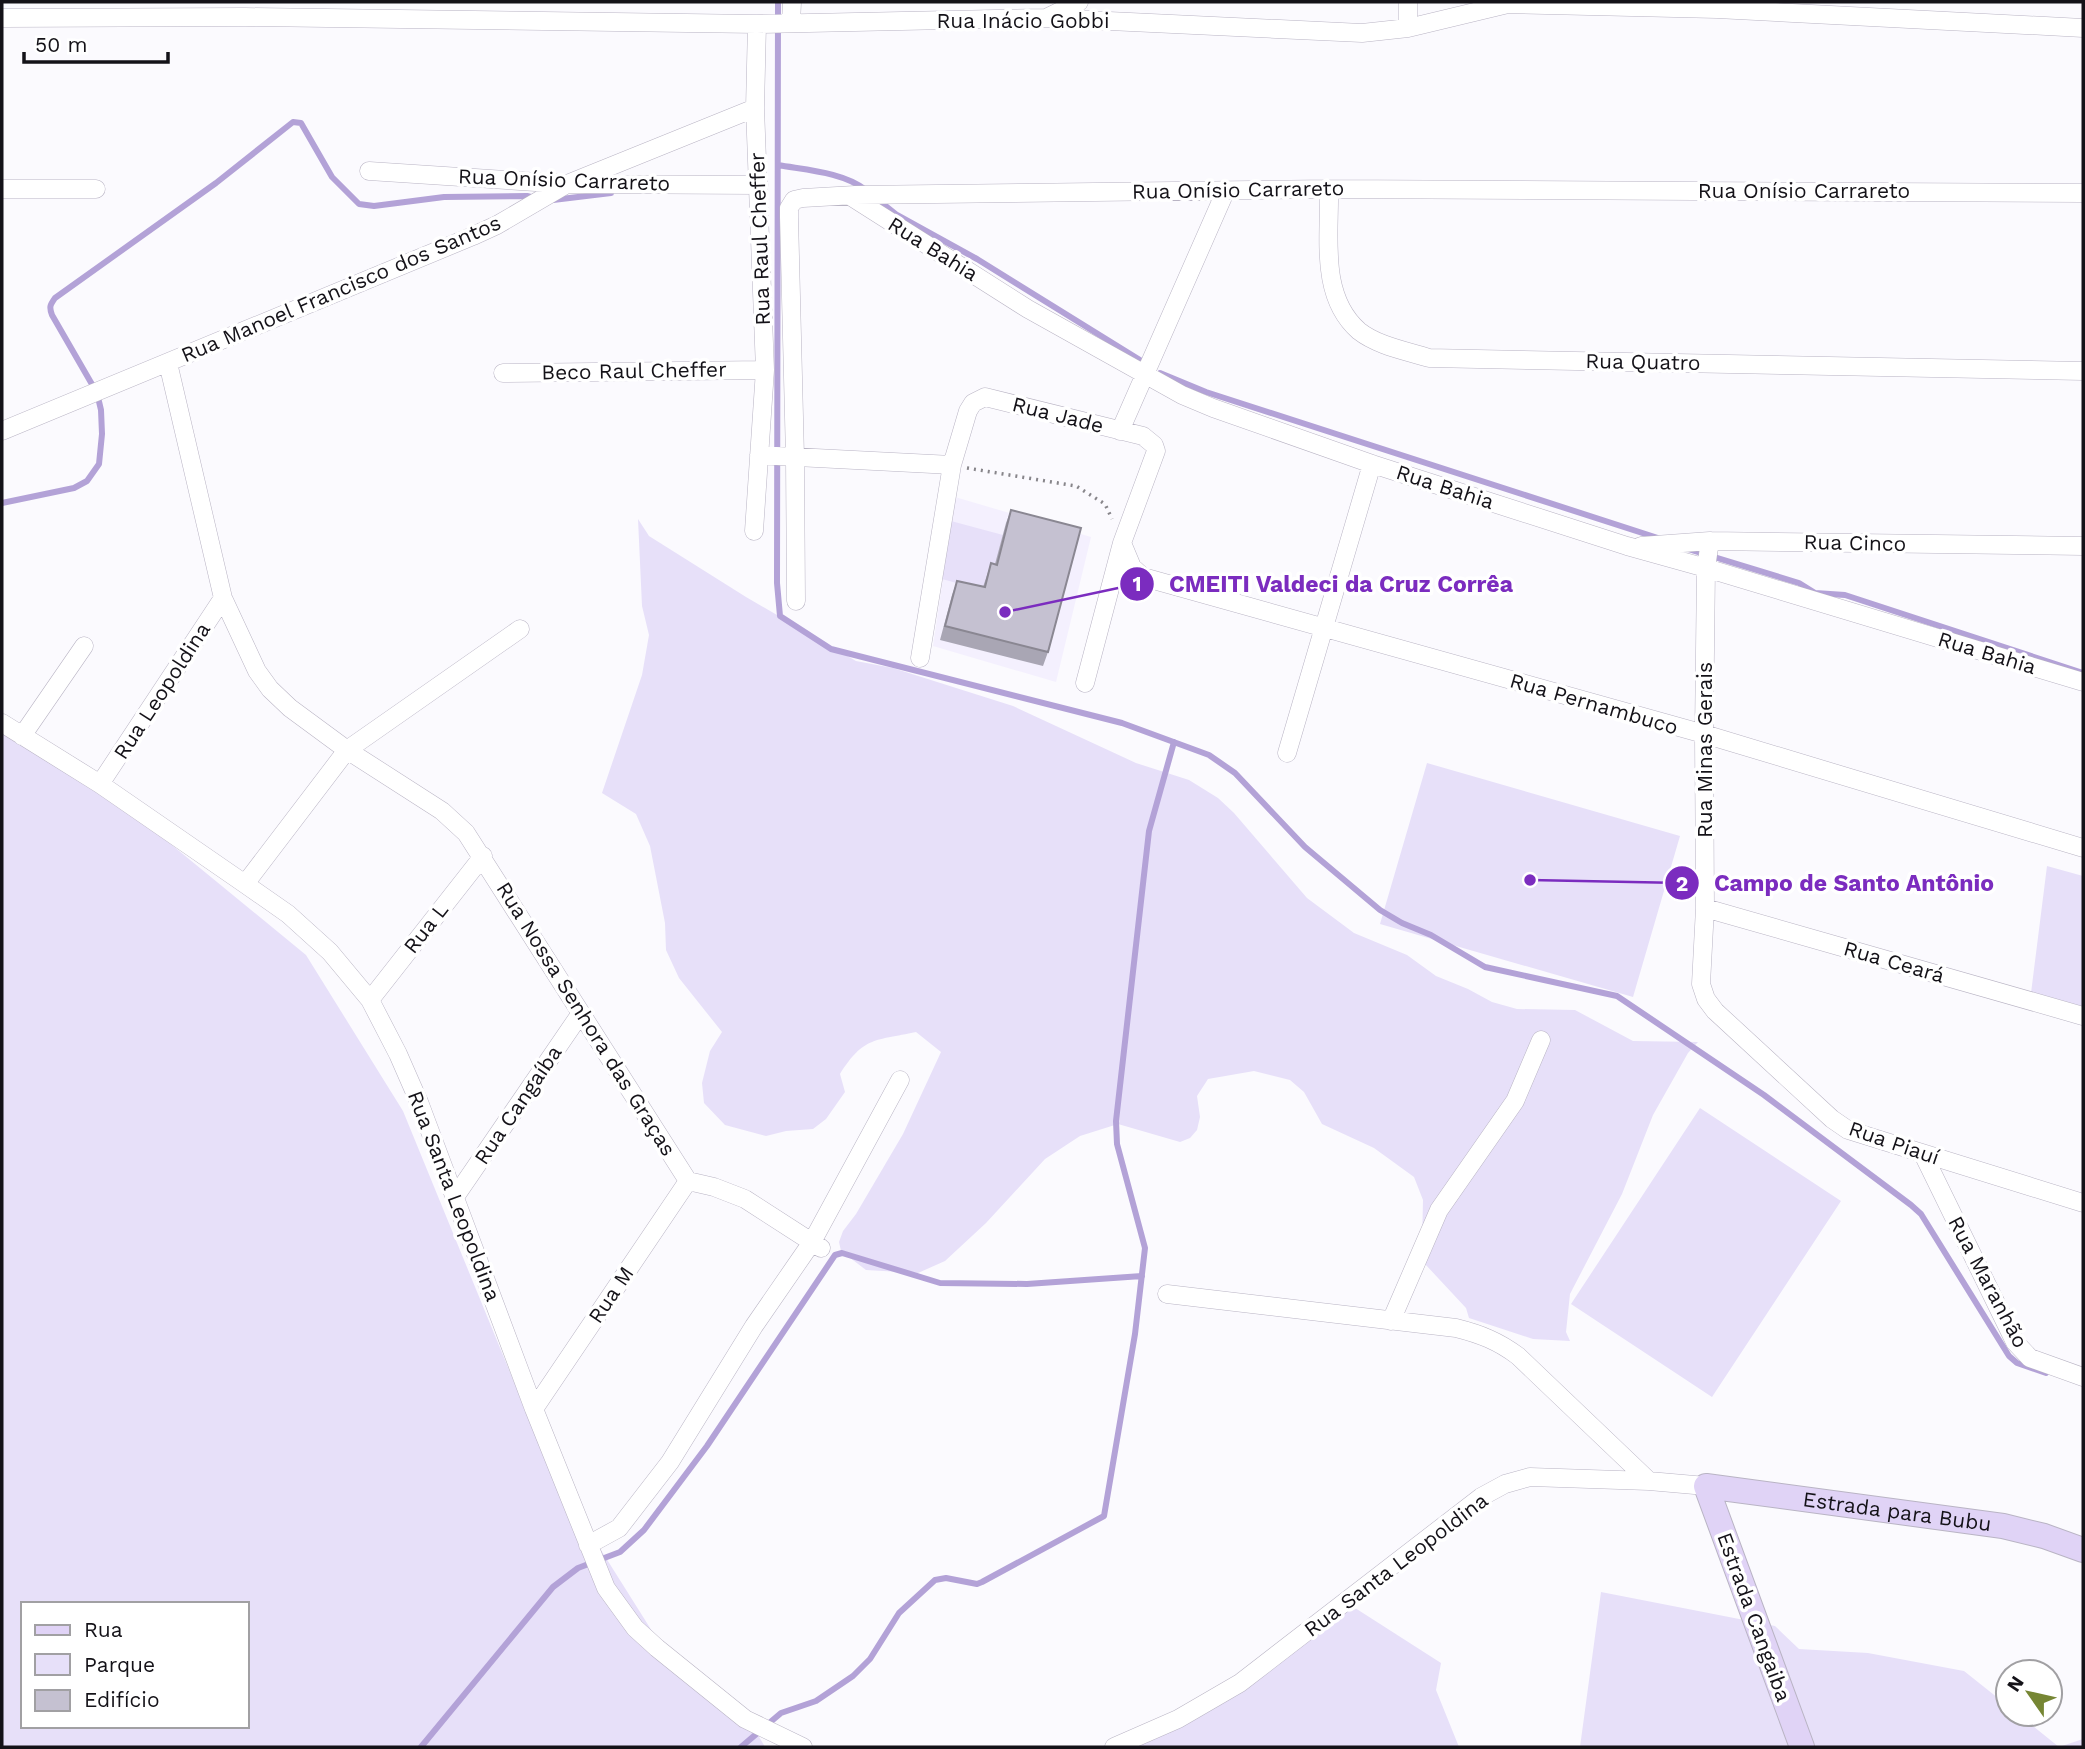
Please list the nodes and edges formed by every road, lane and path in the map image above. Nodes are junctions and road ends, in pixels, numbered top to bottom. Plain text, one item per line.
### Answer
1 (792, 2) edge
2 (1079, 2) edge
3 (1408, 2) edge
4 (245, 9) edge
5 (2, 18) edge
6 (1046, 18) junction
7 (791, 23) junction
8 (757, 24) junction
9 (1408, 28) junction
10 (2083, 28) edge
11 (755, 108) junction
12 (369, 171) dead end
13 (759, 185) junction
14 (560, 188) junction
15 (2, 189) edge
16 (96, 189) dead end
17 (1329, 189) junction
18 (1226, 190) junction
19 (2083, 192) edge
20 (852, 195) junction
21 (168, 363) junction
22 (765, 370) junction
23 (2083, 371) edge
24 (503, 373) dead end
25 (1145, 374) junction
26 (1119, 430) junction
27 (2, 431) edge
28 (759, 455) junction
29 (788, 457) junction
30 (1372, 464) junction
31 (952, 465) junction
32 (754, 531) dead end
33 (1710, 541) junction
34 (1122, 543) junction
35 (1627, 546) junction
36 (2083, 546) edge
37 (1706, 568) junction
38 (223, 598) junction
39 (796, 601) dead end
40 (1324, 628) junction
41 (520, 629) dead end
42 (83, 646) dead end
43 (919, 658) dead end
44 (2083, 682) edge
45 (1085, 683) dead end
46 (2, 723) edge
47 (1704, 734) junction
48 (22, 736) junction
49 (347, 750) junction
50 (1287, 753) dead end
51 (100, 784) junction
52 (2083, 848) edge
53 (483, 856) junction
54 (245, 884) junction
55 (1705, 908) junction
56 (1706, 999) joint
57 (370, 1000) junction
58 (581, 1013) junction
59 (2083, 1016) edge
60 (1541, 1040) dead end
61 (900, 1080) dead end
62 (1923, 1154) junction
63 (688, 1181) junction
64 (456, 1197) junction
65 (2083, 1203) edge
66 (817, 1245) junction
67 (1167, 1294) dead end
68 (1391, 1321) junction
69 (2083, 1377) edge
70 (534, 1409) junction
71 (1649, 1481) junction
72 (1706, 1486) junction
73 (588, 1545) junction
74 (2083, 1550) edge
75 (803, 1747) edge
76 (1114, 1747) edge
77 (1802, 1747) edge

1 - 7 street
2 - 6 street
3 - 9 street
4 - 5 street, Rua Inácio Gobbi
4 - 8 street, Rua Inácio Gobbi
6 - 7 street, Rua Inácio Gobbi
6 - 9 street, Rua Inácio Gobbi
7 - 8 street, Rua Inácio Gobbi
8 - 11 street, Rua Raul Cheffer
9 - 10 street, Rua Inácio Gobbi
11 - 13 street, Rua Raul Cheffer
11 - 14 street, Rua Manoel Francisco dos Santos
12 - 14 street, Rua Onísio Carrareto
13 - 14 street, Rua Onísio Carrareto
13 - 22 street, Rua Raul Cheffer
14 - 21 street, Rua Manoel Francisco dos Santos
15 - 16 street
17 - 18 street, Rua Onísio Carrareto
17 - 19 street, Rua Onísio Carrareto
17 - 23 street, Rua Quatro
18 - 20 street, Rua Onísio Carrareto
18 - 25 street
20 - 25 street, Rua Bahia
20 - 29 street, Rua Onísio Carrareto
21 - 27 street, Rua Manoel Francisco dos Santos
21 - 38 street
22 - 24 street, Beco Raul Cheffer
22 - 28 street, Rua Raul Cheffer
25 - 26 street
25 - 30 street, Rua Bahia
26 - 31 street, Rua Jade
26 - 34 street, Rua Jade
28 - 29 street
28 - 32 street, Rua Raul Cheffer
29 - 31 street
29 - 39 street, Rua Onísio Carrareto
30 - 35 street, Rua Bahia
30 - 40 street
31 - 34 path
31 - 43 street, Rua Jade
33 - 35 street, Rua Cinco
33 - 36 street, Rua Cinco
33 - 37 street, Rua Minas Gerais
34 - 40 street, Rua Pernambuco
34 - 45 street, Rua Jade
35 - 37 street, Rua Bahia
37 - 44 street, Rua Bahia
37 - 47 street, Rua Minas Gerais
38 - 49 street, Rua Nossa Senhora das Graças
38 - 51 street, Rua Leopoldina
40 - 47 street, Rua Pernambuco
40 - 50 street
41 - 49 street
42 - 48 street
46 - 48 street, Rua Santa Leopoldina
47 - 52 street, Rua Pernambuco
47 - 55 street, Rua Minas Gerais
48 - 51 street, Rua Santa Leopoldina
49 - 53 street, Rua Nossa Senhora das Graças
49 - 54 street
51 - 54 street, Rua Santa Leopoldina
53 - 57 street, Rua L
53 - 58 street, Rua Nossa Senhora das Graças
54 - 57 street, Rua Santa Leopoldina
55 - 56 street, Rua Minas Gerais
55 - 59 street, Rua Ceará
56 - 62 street, Rua Piauí
57 - 64 street, Rua Santa Leopoldina
58 - 63 street, Rua Nossa Senhora das Graças
58 - 64 street, Rua Cangaíba
60 - 68 street
61 - 66 street
62 - 65 street, Rua Piauí
62 - 69 street, Rua Maranhão
63 - 66 street
63 - 70 street, Rua M
64 - 70 street, Rua Santa Leopoldina
66 - 73 street
67 - 68 street
68 - 71 street
70 - 73 street, Rua Santa Leopoldina
71 - 72 street, Rua Santa Leopoldina
71 - 76 street, Rua Santa Leopoldina
72 - 74 street, Estrada para Bubu
72 - 77 street, Estrada Cangaiba
73 - 75 street, Rua Santa Leopoldina

